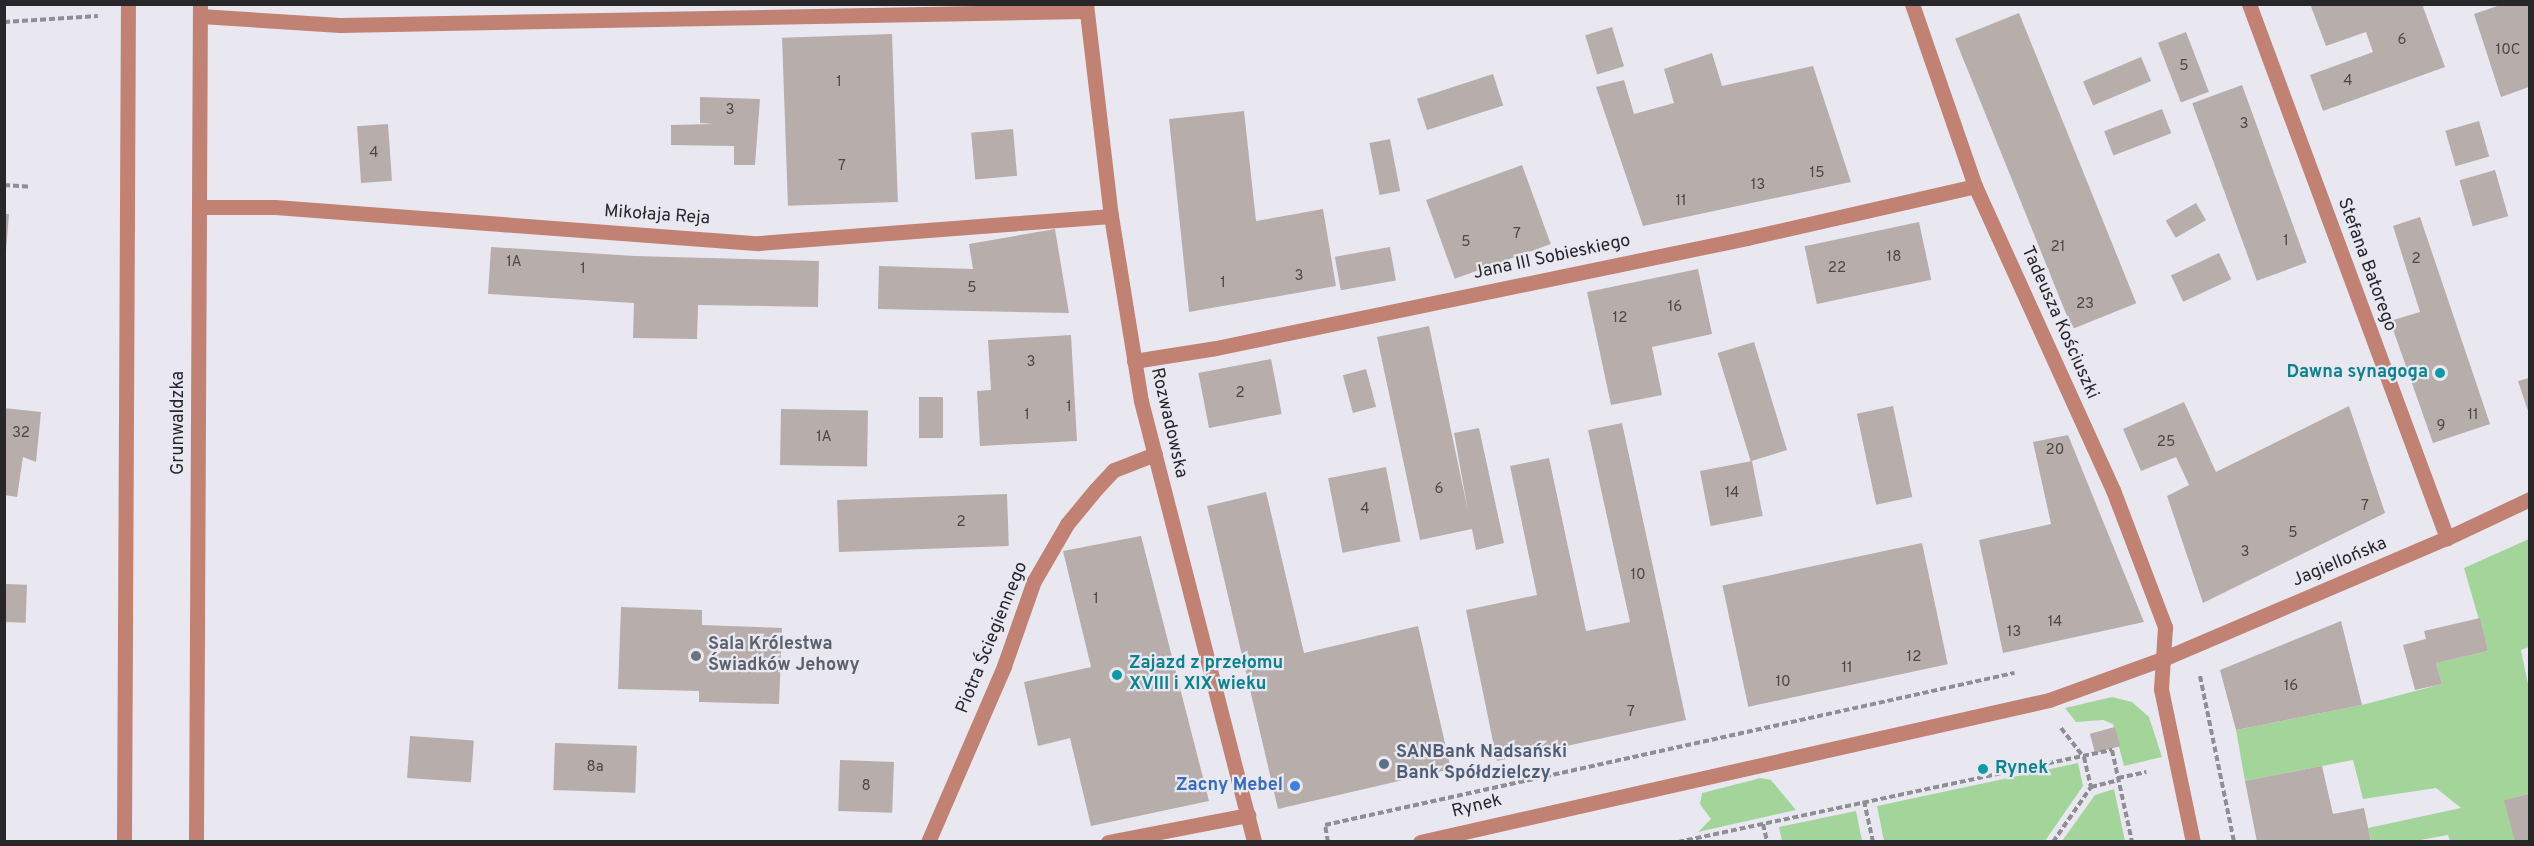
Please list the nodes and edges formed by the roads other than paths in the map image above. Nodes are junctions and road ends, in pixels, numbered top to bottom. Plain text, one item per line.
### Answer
1 (1912, 4) edge
2 (2249, 4) edge
3 (1086, 8) edge
4 (128, 10) edge
5 (200, 10) edge
6 (1976, 186) junction
7 (201, 207) junction
8 (1111, 216) junction
9 (1134, 361) junction
10 (1155, 454) junction
11 (2529, 499) edge
12 (2447, 538) junction
13 (2165, 658) junction
14 (1248, 815) junction
15 (124, 842) edge
16 (196, 842) edge
17 (928, 842) edge
18 (1108, 842) edge
19 (1254, 842) edge
20 (1420, 842) edge
21 (2193, 842) edge

1 - 6 street, Tadeusza Kościuszki
2 - 12 street, Stefana Batorego
3 - 5 street
3 - 8 street, Rozwadowska
4 - 15 street
5 - 7 street, Grunwaldzka
6 - 9 street, Jana III Sobieskiego
6 - 13 street, Tadeusza Kościuszki
7 - 8 street, Mikołaja Reja
7 - 16 street, Grunwaldzka
8 - 9 street, Rozwadowska
9 - 10 street, Rozwadowska
10 - 14 street, Rozwadowska
10 - 17 street, Piotra Ściegiennego
11 - 12 street, Jagiellońska
12 - 13 street, Jagiellońska
13 - 20 street, Rynek
13 - 21 street
14 - 18 street
14 - 19 street, Rozwadowska

